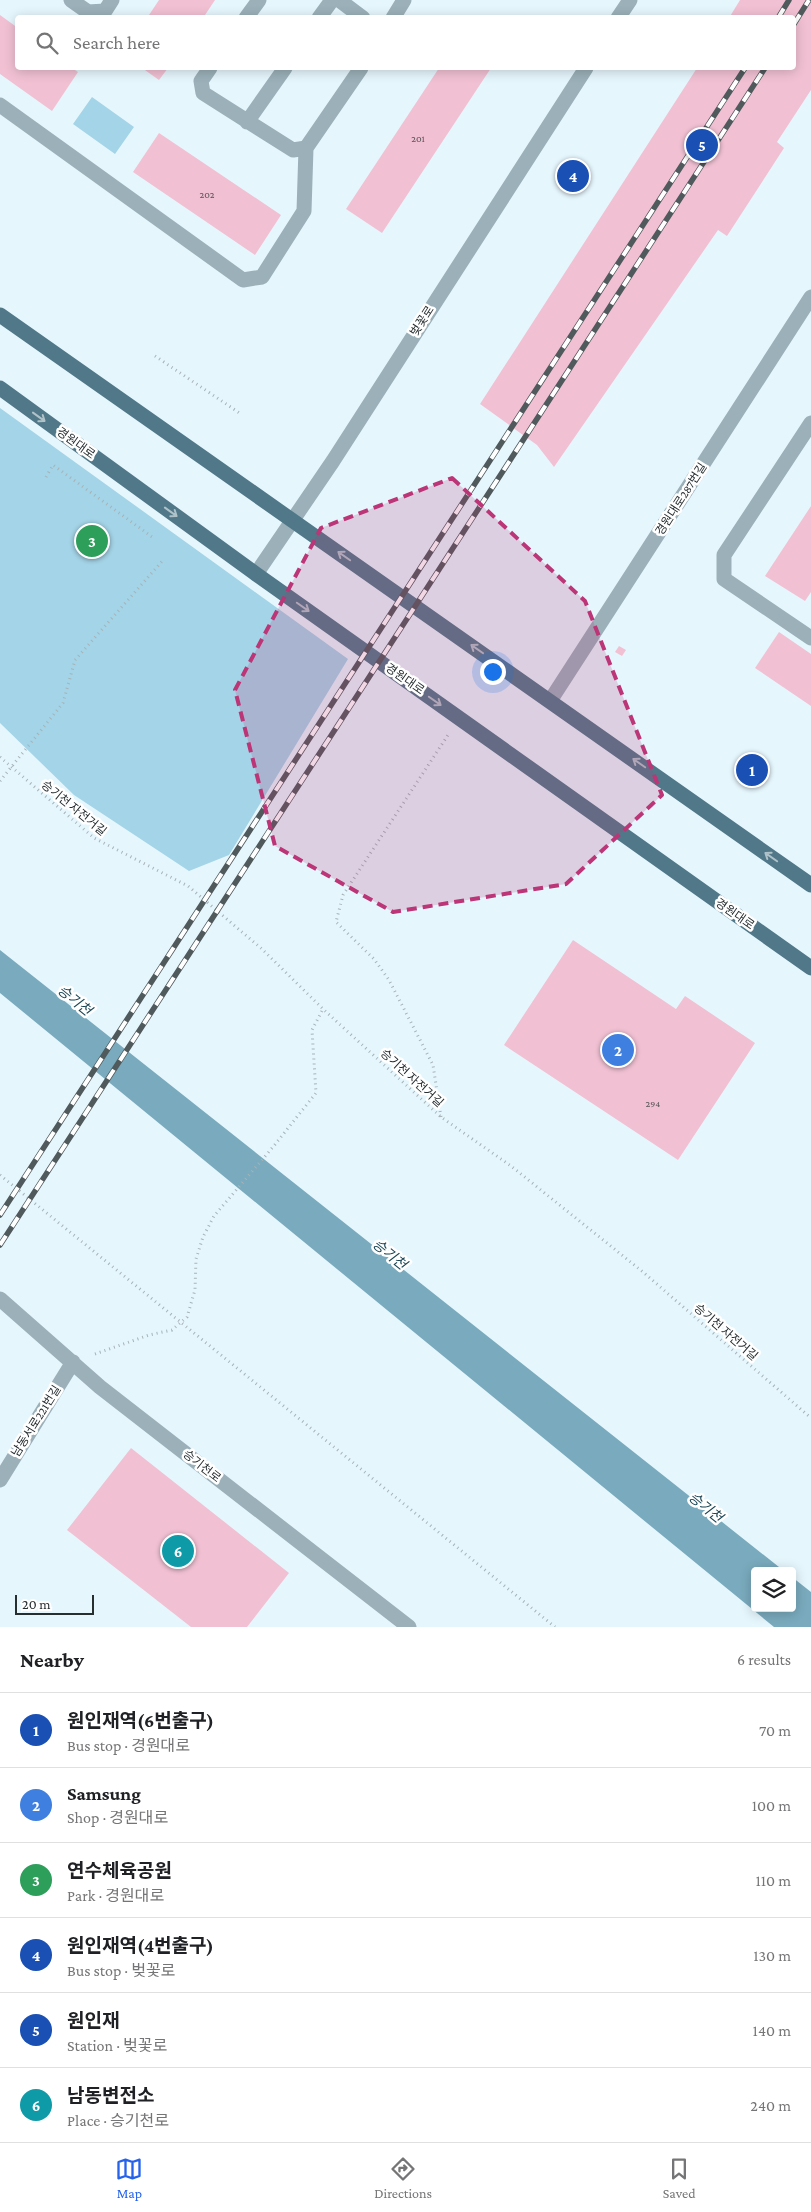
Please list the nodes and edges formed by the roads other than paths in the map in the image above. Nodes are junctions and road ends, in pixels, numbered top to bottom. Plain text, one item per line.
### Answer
1 (71, 0) edge
2 (112, 0) edge
3 (259, 0) edge
4 (332, 0) edge
5 (339, 0) edge
6 (404, 0) edge
7 (630, 0) edge
8 (248, 15) edge
9 (321, 15) edge
10 (359, 15) edge
11 (395, 15) edge
12 (620, 15) edge
13 (208, 70) edge
14 (284, 70) edge
15 (360, 70) edge
16 (585, 70) edge
17 (0, 105) edge
18 (247, 122) junction
19 (306, 148) junction
20 (811, 297) edge
21 (0, 315) edge
22 (0, 388) edge
23 (811, 423) edge
24 (292, 520) junction
25 (256, 574) junction
26 (811, 638) edge
27 (550, 700) junction
28 (811, 885) edge
29 (811, 968) edge
30 (0, 1299) edge
31 (73, 1362) junction
32 (0, 1480) edge
33 (409, 1627) edge

1 - 2 street
3 - 8 street
4 - 9 street
5 - 10 street
6 - 11 street
7 - 12 street
13 - 18 street
14 - 18 street
15 - 19 street
16 - 24 street, 벚꽃로
17 - 19 street
18 - 19 street
20 - 27 street, 경원대로287번길
21 - 24 main road
22 -> 25 main road, 경원대로
23 - 26 street
24 - 25 street, 벚꽃로
27 -> 24 main road
25 -> 29 main road, 경원대로
28 -> 27 main road
30 - 31 street, 승기천로
31 - 32 street, 남동서로221번길
31 - 33 street, 승기천로

